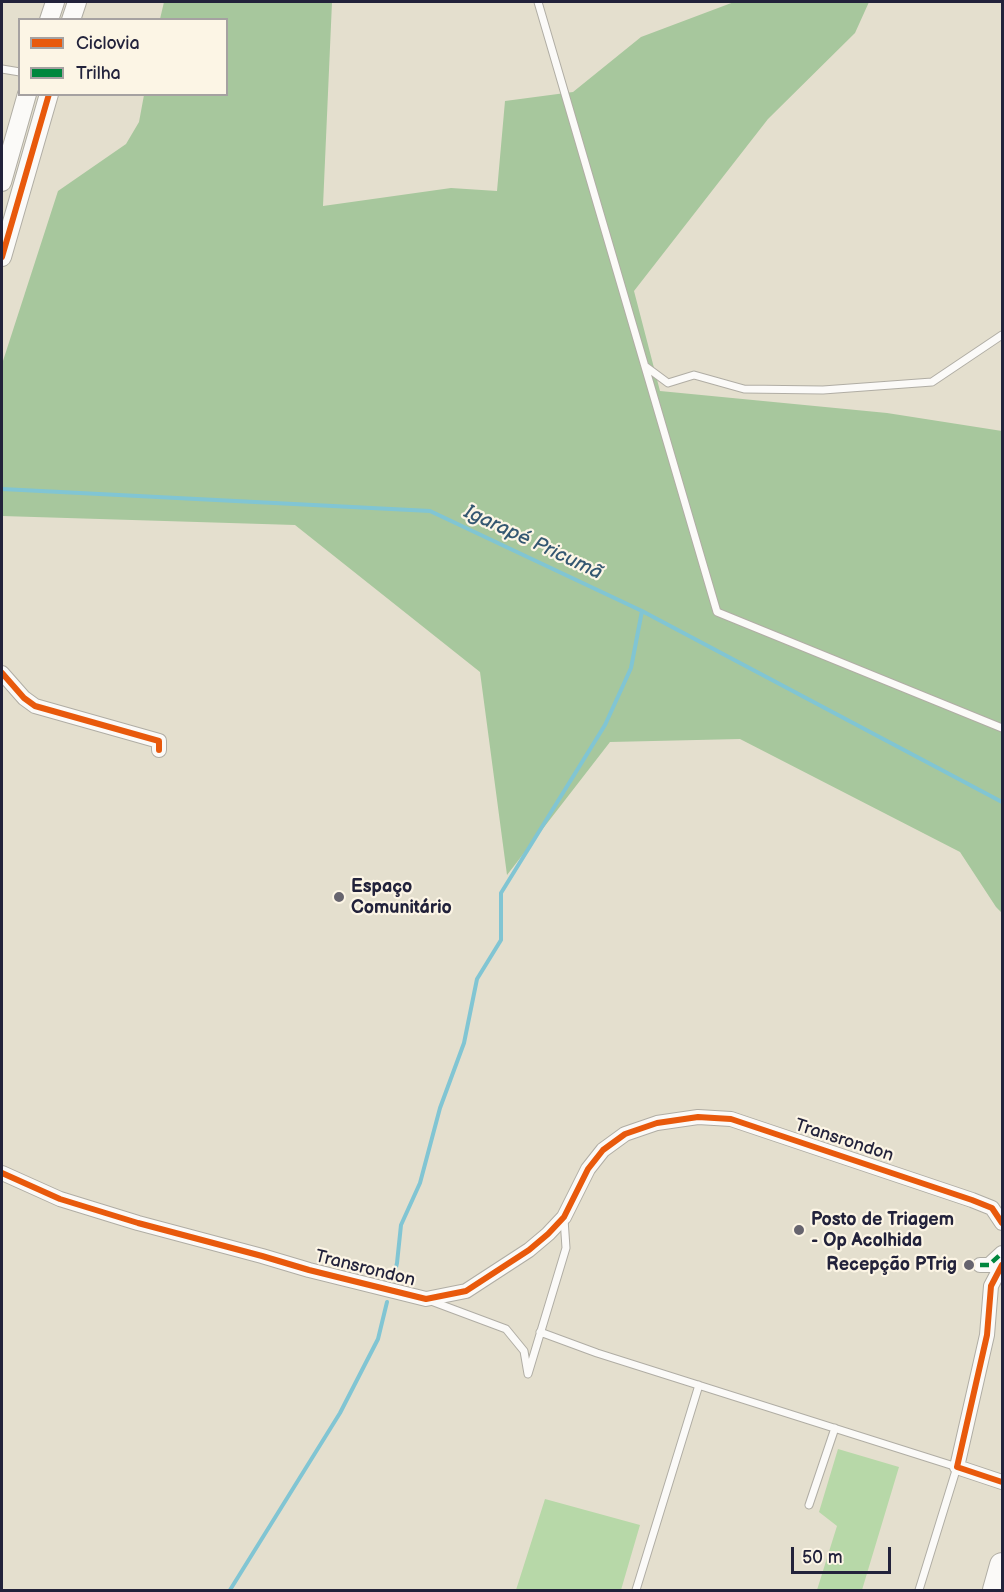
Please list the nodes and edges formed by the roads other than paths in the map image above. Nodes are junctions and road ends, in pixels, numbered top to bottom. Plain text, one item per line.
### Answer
1 (55, 2) edge
2 (77, 2) edge
3 (537, 2) edge
4 (50, 18) edge
5 (72, 18) edge
6 (2, 69) edge
7 (18, 72) edge
8 (26, 96) edge
9 (48, 96) edge
10 (2, 182) edge
11 (6, 226) edge
12 (2, 253) edge
13 (1002, 335) edge
14 (645, 366) junction
15 (2, 673) edge
16 (1002, 728) edge
17 (159, 750) dead end
18 (2, 1173) edge
19 (564, 1217) junction
20 (1002, 1222) edge
21 (1002, 1253) edge
22 (1002, 1264) edge
23 (980, 1265) dead end
24 (426, 1299) junction
25 (540, 1332) junction
26 (699, 1385) junction
27 (835, 1428) junction
28 (957, 1467) junction
29 (1002, 1482) edge
30 (809, 1505) dead end
31 (1002, 1565) edge
32 (636, 1590) edge
33 (919, 1590) edge
34 (995, 1590) edge

1 - 4 street
2 - 5 street
3 - 14 lane
6 - 7 lane
8 - 10 street
9 - 11 street
11 - 12 street
13 - 14 lane
14 - 16 lane
15 - 17 street
18 - 24 street, Transrondon
19 - 20 street, Transrondon
19 - 24 street, Transrondon
19 - 25 lane
21 - 23 street
22 - 28 street
24 - 25 lane
25 - 26 lane
26 - 27 lane
26 - 32 lane
27 - 28 lane
27 - 30 lane
28 - 29 street
28 - 33 lane
31 - 34 highway

